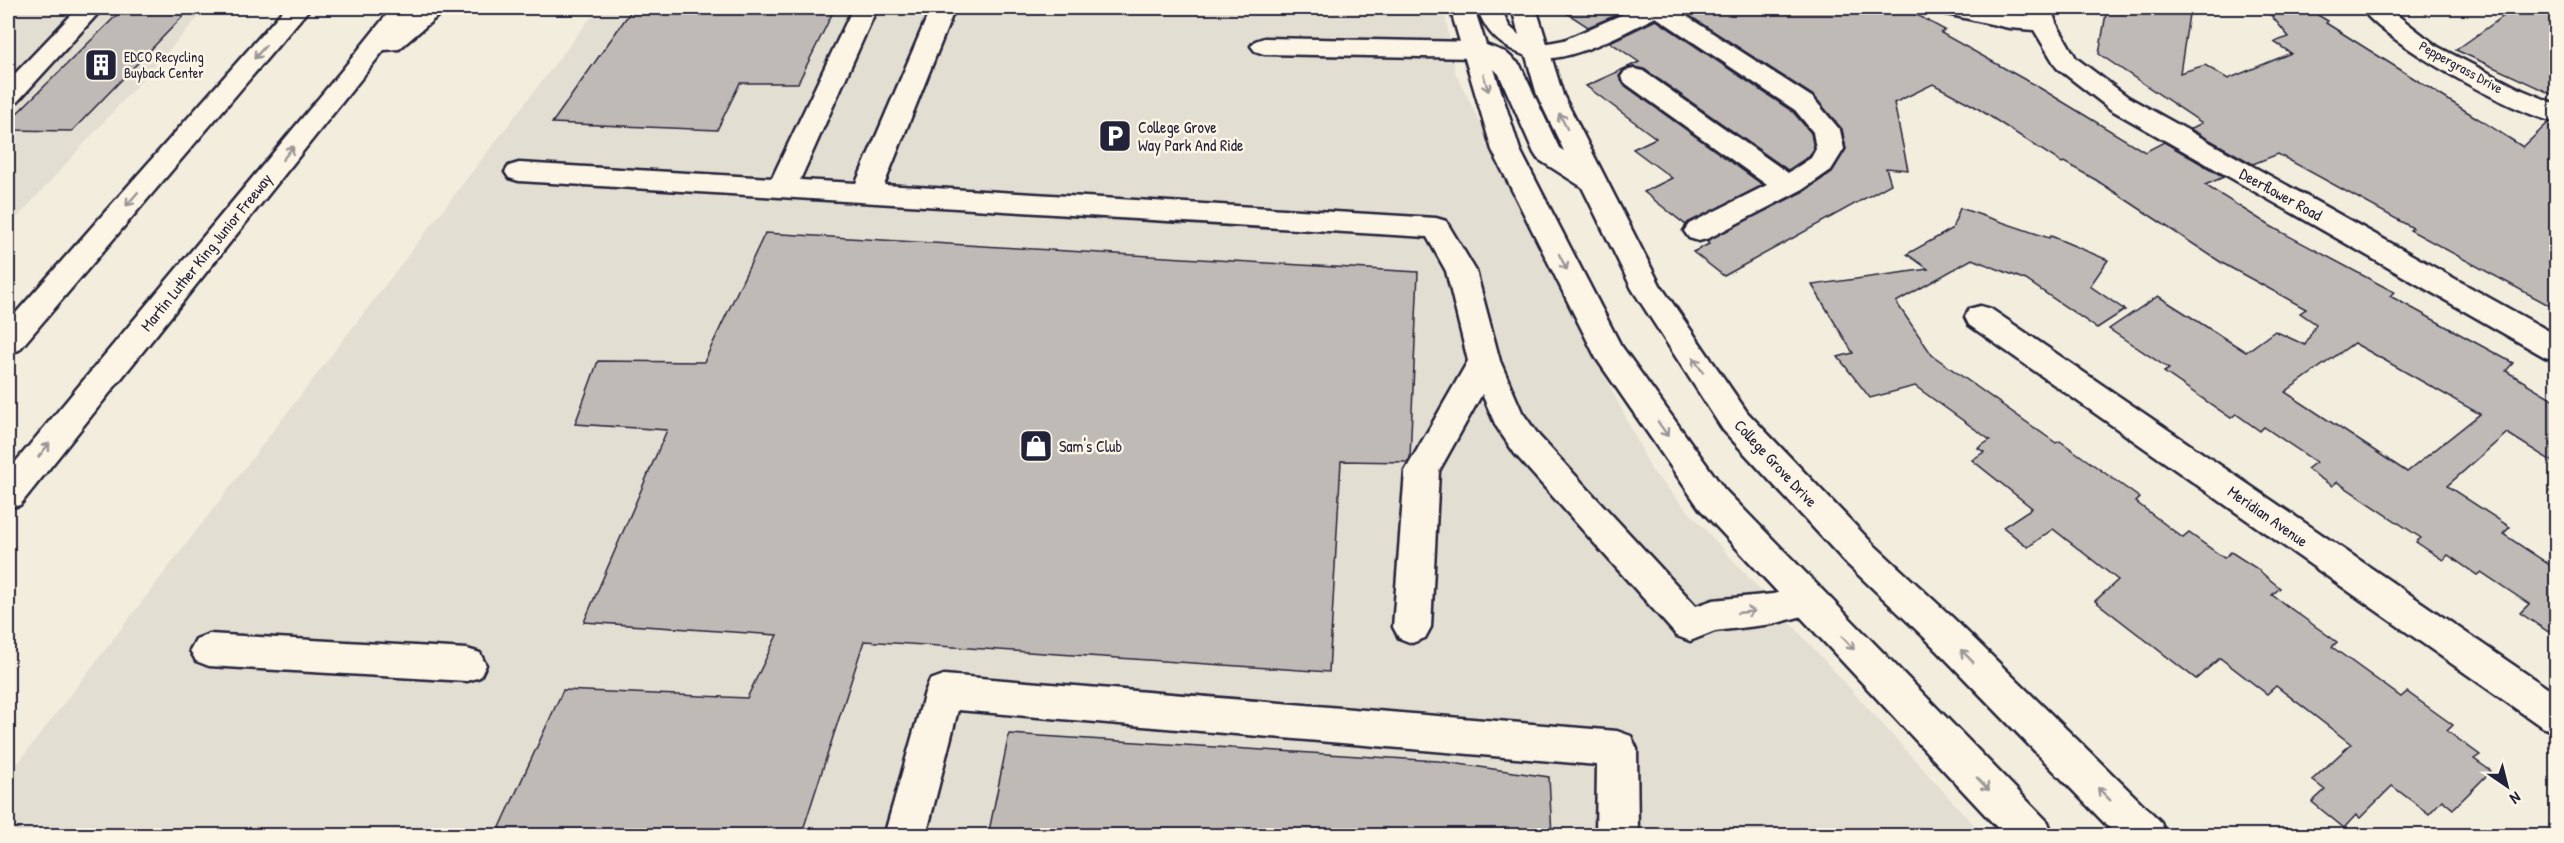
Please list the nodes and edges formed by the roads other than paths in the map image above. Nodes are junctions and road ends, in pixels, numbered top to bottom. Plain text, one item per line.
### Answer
1 (298, 8) edge
2 (404, 8) edge
3 (435, 8) edge
4 (865, 8) edge
5 (943, 8) edge
6 (1462, 8) edge
7 (1490, 8) edge
8 (1524, 8) edge
9 (1657, 8) edge
10 (1951, 8) edge
11 (2373, 8) edge
12 (90, 9) edge
13 (2041, 15) edge
14 (1264, 46) dead end
15 (1475, 50) junction
16 (1537, 52) junction
17 (352, 75) junction
18 (1634, 77) dead end
19 (8, 96) edge
20 (2556, 114) edge
21 (519, 172) dead end
22 (1593, 181) junction
23 (1787, 186) junction
24 (782, 188) junction
25 (866, 194) junction
26 (1699, 231) dead end
27 (1980, 317) dead end
28 (8, 342) edge
29 (2556, 349) edge
30 (1484, 361) junction
31 (8, 495) edge
32 (1808, 600) junction
33 (1412, 627) dead end
34 (209, 650) dead end
35 (467, 665) dead end
36 (2556, 715) edge
37 (904, 836) edge
38 (1617, 836) edge
39 (2033, 836) edge
40 (2146, 836) edge

1 -> 28 main road
2 - 17 main road, Martin Luther King Junior Freeway
3 - 17 main road
4 - 24 main road
5 - 25 main road
6 - 15 main road
7 - 16 main road
8 - 16 main road, College Grove Drive
9 - 16 main road
9 - 23 main road
10 - 13 main road
11 - 20 main road, Peppergrass Drive
12 - 19 main road
13 - 29 main road, Deerflower Road
14 - 15 main road
15 - 22 main road
15 -> 32 main road
22 -> 16 main road, College Grove Drive
31 -> 17 main road, Martin Luther King Junior Freeway
18 - 23 main road
21 - 24 main road
40 -> 22 main road, College Grove Drive
23 - 26 main road
24 - 25 main road
25 - 30 main road
27 - 36 main road, Meridian Avenue
30 -> 32 main road
30 - 33 main road
32 -> 39 main road
34 - 35 main road
37 - 38 main road

